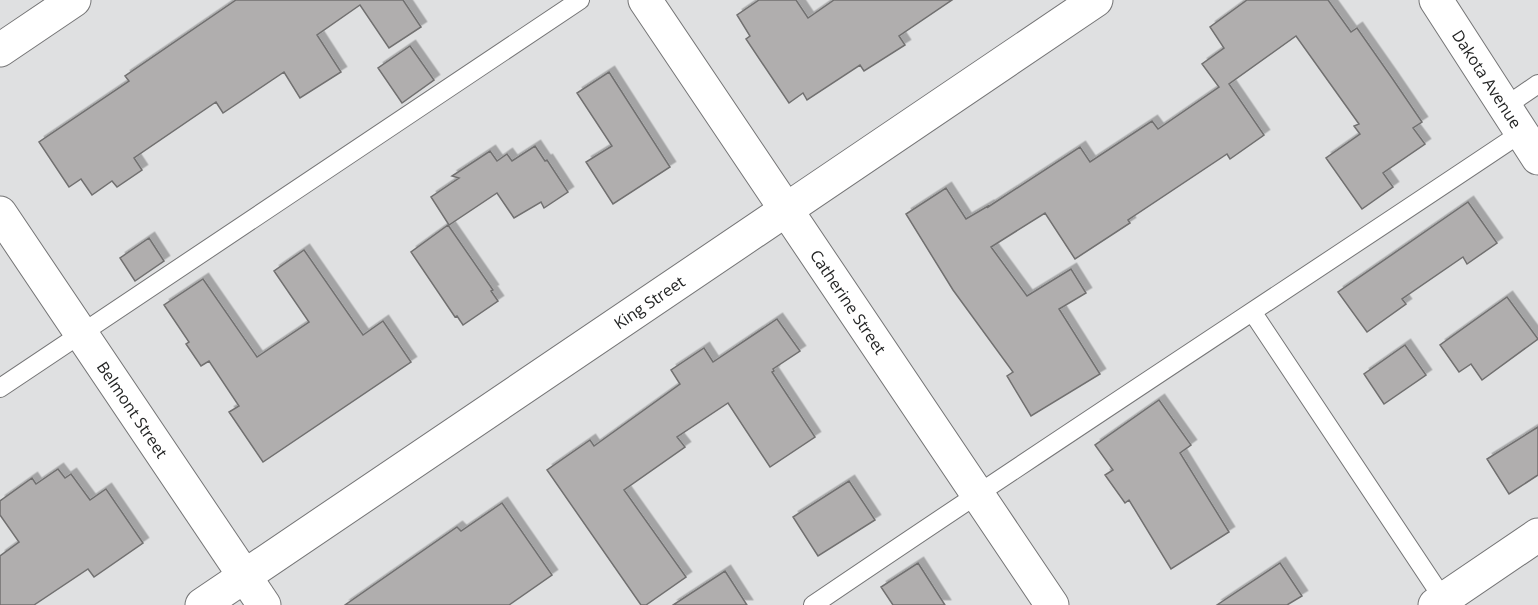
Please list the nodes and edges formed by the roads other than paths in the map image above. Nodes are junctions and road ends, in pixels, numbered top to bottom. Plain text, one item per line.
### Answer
1 (74, 0) edge
2 (580, 0) edge
3 (645, 0) edge
4 (1096, 0) edge
5 (1436, 0) edge
6 (0, 50) edge
7 (1538, 84) edge
8 (1522, 132) edge
9 (787, 210) junction
10 (0, 213) edge
11 (1253, 313) junction
12 (80, 333) junction
13 (0, 388) edge
14 (978, 493) junction
15 (1538, 535) edge
16 (245, 576) junction
17 (1440, 602) edge
18 (202, 605) edge
19 (264, 605) edge
20 (813, 605) edge
21 (1052, 605) edge

1 - 6 street
2 - 12 lane
3 - 9 street, Catherine Street
4 - 9 street, King Street
5 - 8 street, Dakota Avenue
7 - 8 lane
8 - 11 lane
9 - 14 street, Catherine Street
9 - 16 street, King Street
10 - 12 street, Belmont Street
11 - 14 lane
11 - 17 lane
12 - 13 lane
12 - 16 street, Belmont Street
14 - 20 lane
14 - 21 street, Catherine Street
15 - 17 street
16 - 18 street, King Street
16 - 19 street, Belmont Street

